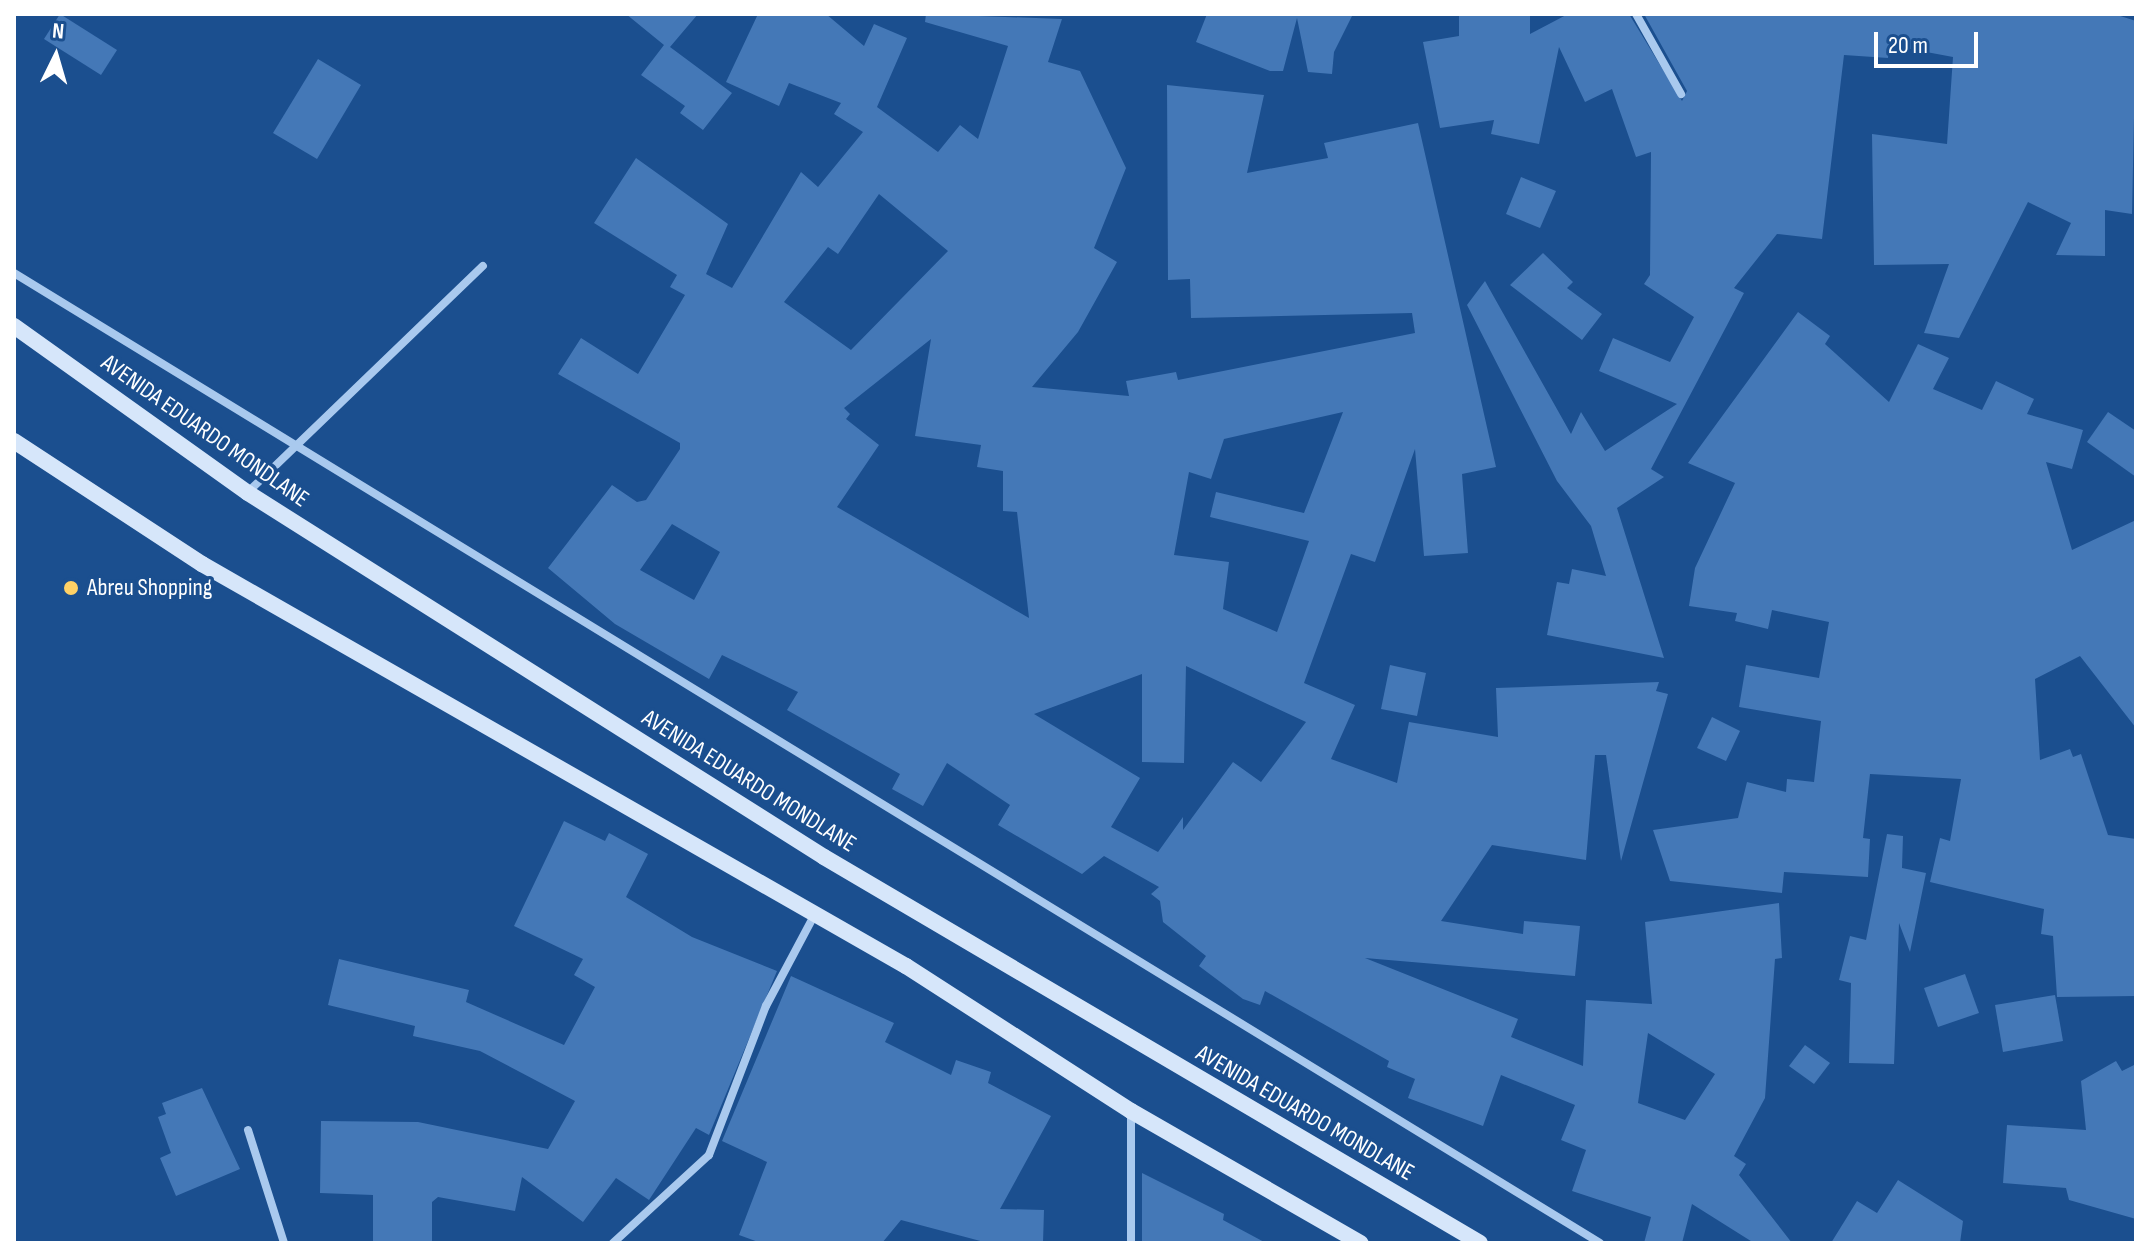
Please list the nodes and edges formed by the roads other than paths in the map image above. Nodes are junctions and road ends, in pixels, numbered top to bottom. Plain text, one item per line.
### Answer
1 (1636, 14) edge
2 (1681, 94) dead end
3 (483, 266) dead end
4 (14, 273) edge
5 (14, 326) edge
6 (14, 441) edge
7 (291, 446) junction
8 (248, 493) junction
9 (816, 913) junction
10 (1131, 1111) junction
11 (248, 1130) dead end
12 (284, 1243) edge
13 (613, 1243) edge
14 (1131, 1243) edge
15 (1361, 1243) edge
16 (1480, 1243) edge
17 (1600, 1243) edge

1 - 2 street
3 - 7 street
4 - 7 street
5 - 8 main road, AVENIDA EDUARDO MONDLANE
6 - 9 main road
7 - 8 street
7 - 17 street
8 - 16 main road, AVENIDA EDUARDO MONDLANE
9 - 10 main road
9 - 13 street
10 - 14 street
10 - 15 main road
11 - 12 street

